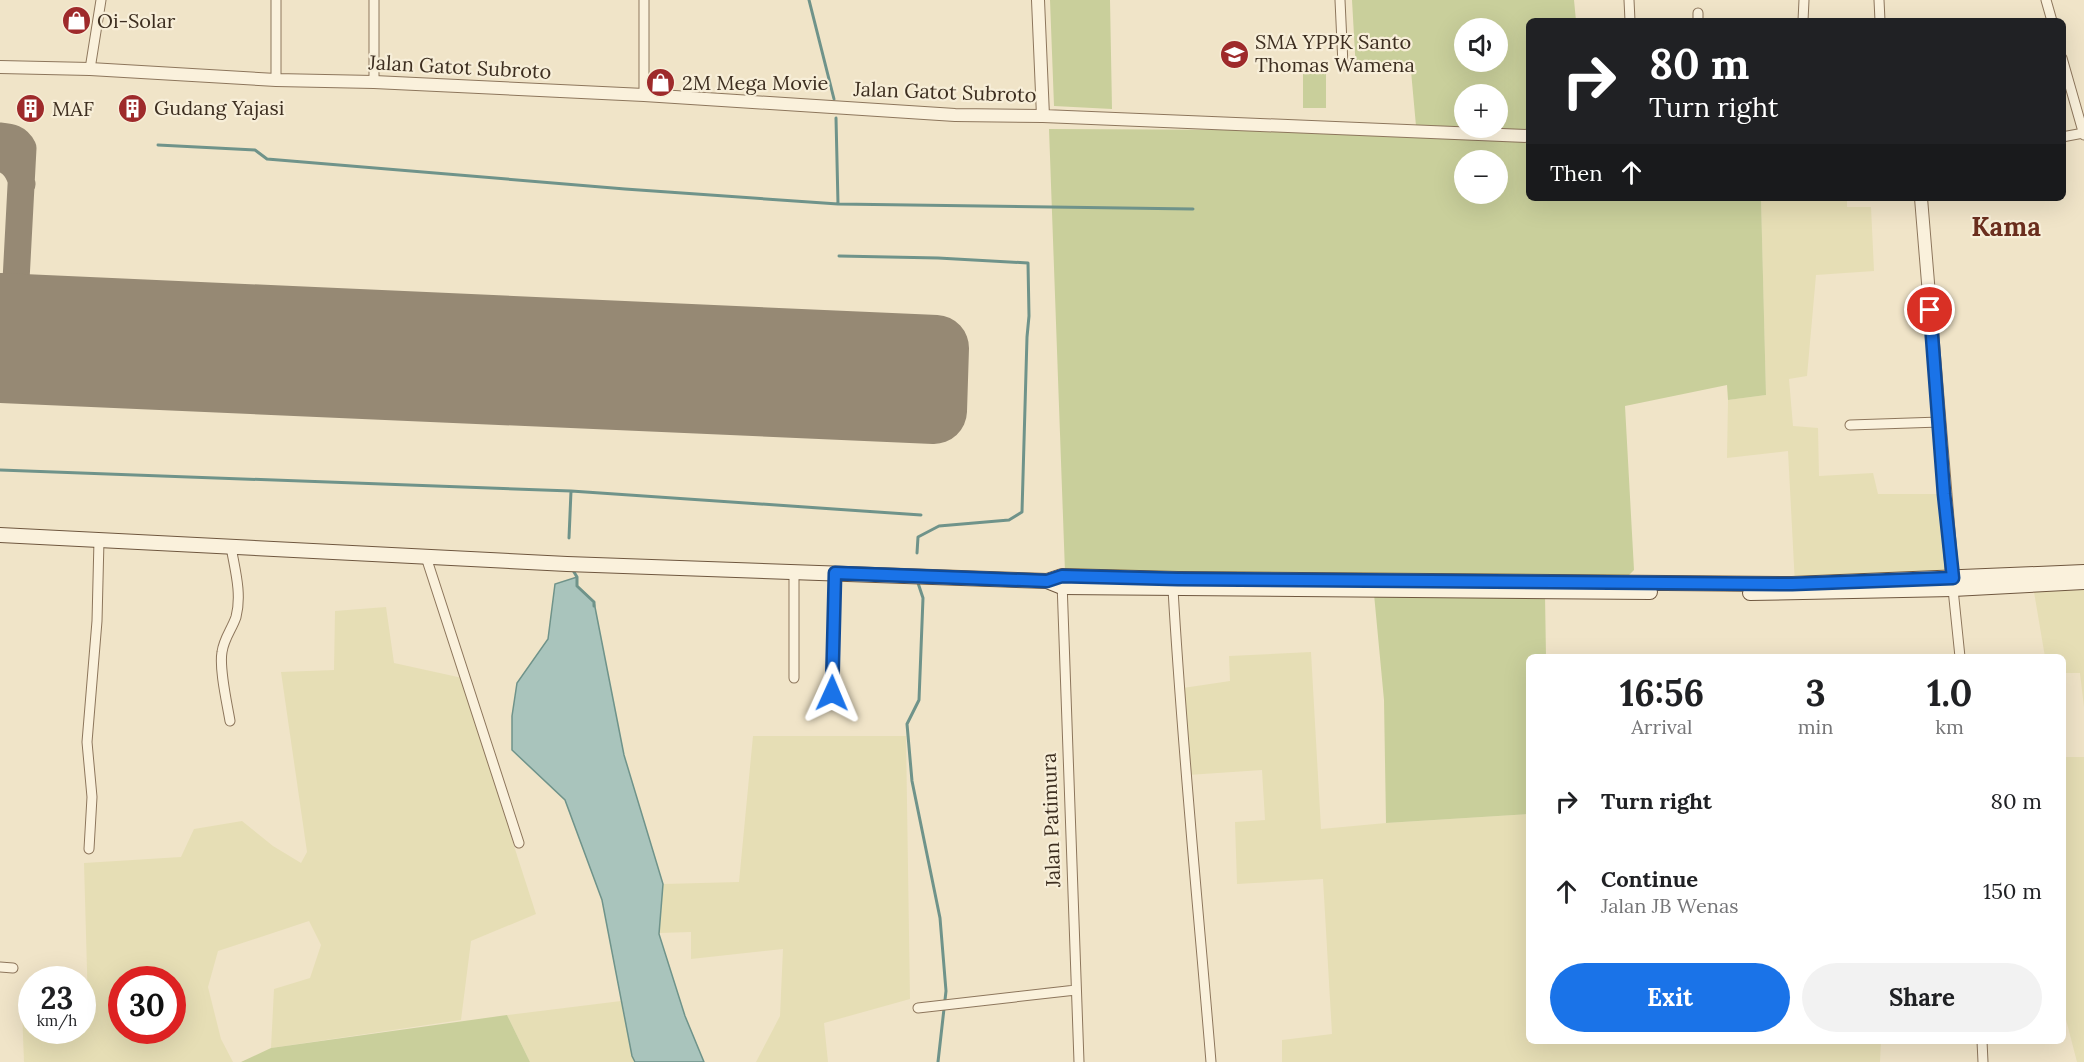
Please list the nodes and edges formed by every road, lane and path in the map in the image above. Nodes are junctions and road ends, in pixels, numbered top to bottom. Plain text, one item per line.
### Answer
1 (101, 0) edge
2 (276, 0) edge
3 (374, 0) edge
4 (644, 0) edge
5 (1038, 0) edge
6 (1340, 0) edge
7 (1629, 0) edge
8 (1804, 0) edge
9 (1880, 0) edge
10 (2046, 0) edge
11 (1630, 18) edge
12 (1803, 18) edge
13 (1880, 18) edge
14 (2051, 18) edge
15 (1343, 65) dead end
16 (0, 67) edge
17 (90, 69) junction
18 (2066, 72) edge
19 (276, 80) junction
20 (374, 82) junction
21 (644, 95) junction
22 (1043, 116) junction
23 (2084, 134) edge
24 (1526, 136) edge
25 (2066, 136) edge
26 (1921, 201) edge
27 (1940, 422) junction
28 (1850, 425) dead end
29 (0, 535) edge
30 (99, 540) junction
31 (231, 547) junction
32 (426, 557) junction
33 (2084, 572) edge
34 (794, 573) junction
35 (835, 573) junction
36 (1062, 582) junction
37 (2084, 582) edge
38 (1953, 583) junction
39 (1384, 585) junction
40 (1173, 589) junction
41 (1960, 654) edge
42 (794, 678) dead end
43 (832, 693) dead end
44 (230, 722) dead end
45 (519, 843) dead end
46 (89, 849) dead end
47 (0, 967) edge
48 (13, 968) dead end
49 (1076, 990) junction
50 (918, 1008) dead end
51 (1982, 1044) edge
52 (1079, 1062) edge
53 (1211, 1062) edge
54 (1983, 1062) edge

1 - 17 street
2 - 19 street
3 - 20 street
4 - 21 street
5 - 22 street
6 - 15 street
7 - 11 street
8 - 12 street
9 - 13 street
10 - 14 street
16 - 17 street, Jalan Gatot Subroto
17 - 19 street, Jalan Gatot Subroto
18 - 23 street
19 - 20 street, Jalan Gatot Subroto
20 - 21 street, Jalan Gatot Subroto
21 - 22 street, Jalan Gatot Subroto
22 - 24 street, Jalan Gatot Subroto
23 - 25 street
26 - 27 street
27 - 28 street
27 - 38 street
29 - 30 main road
30 - 31 main road
30 - 46 street
31 - 32 main road
31 - 44 street
32 - 34 main road
32 - 45 street
33 - 38 main road
34 - 35 main road
34 - 42 street
35 - 36 main road
35 - 43 street
36 - 39 main road
36 - 40 main road
36 - 49 street, Jalan Patimura
37 - 38 main road
38 - 39 main road
38 - 41 street
39 - 40 main road
40 - 53 street
47 - 48 street
49 - 50 street
49 - 52 street, Jalan Patimura
51 - 54 street

